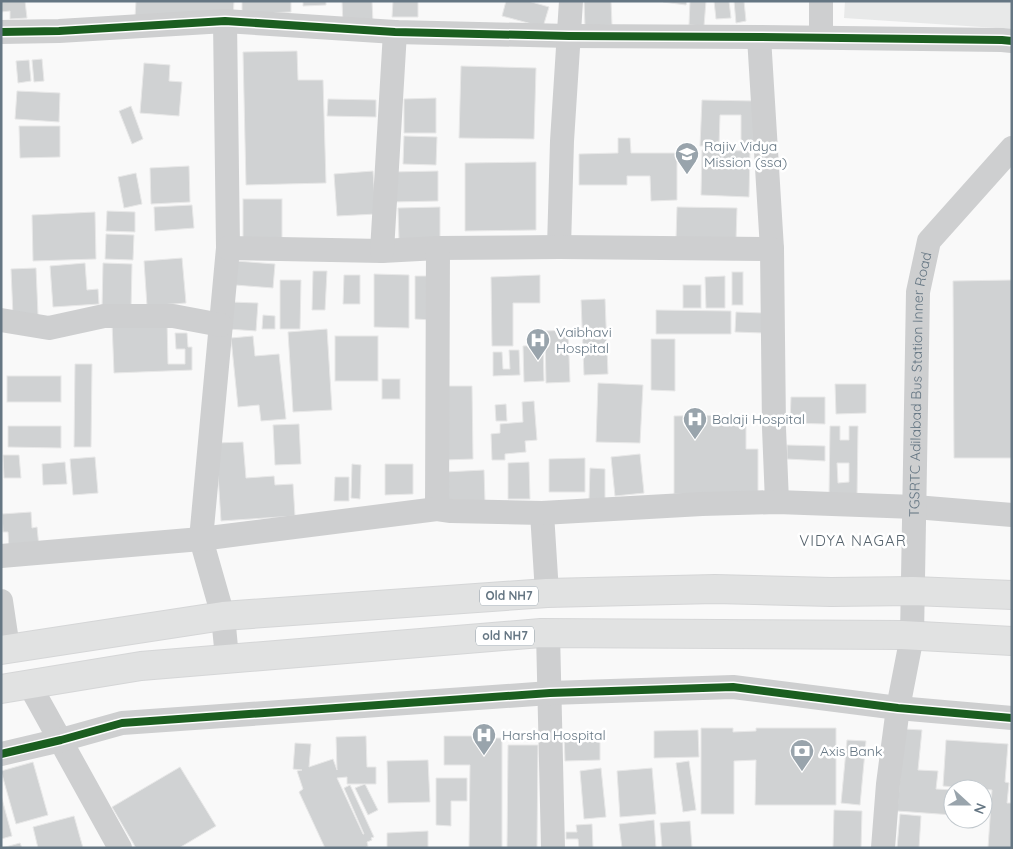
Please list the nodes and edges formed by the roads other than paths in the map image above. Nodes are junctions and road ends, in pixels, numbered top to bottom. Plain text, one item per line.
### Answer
1 (571, 1) edge
2 (821, 1) edge
3 (225, 21) junction
4 (1, 32) edge
5 (395, 32) junction
6 (569, 36) junction
7 (759, 37) junction
8 (821, 38) junction
9 (1012, 41) edge
10 (1012, 148) edge
11 (559, 247) junction
12 (228, 248) junction
13 (438, 248) junction
14 (772, 249) junction
15 (382, 251) junction
16 (1, 320) edge
17 (221, 326) junction
18 (777, 502) junction
19 (915, 507) junction
20 (437, 509) junction
21 (542, 513) junction
22 (1012, 514) edge
23 (201, 540) junction
24 (1, 556) edge
25 (913, 591) junction
26 (547, 593) junction
27 (1012, 596) edge
28 (1, 601) edge
29 (224, 616) junction
30 (548, 633) junction
31 (912, 636) junction
32 (1012, 641) edge
33 (5, 649) edge
34 (227, 658) junction
35 (30, 684) junction
36 (1, 689) edge
37 (550, 693) junction
38 (898, 708) junction
39 (1012, 718) edge
40 (61, 740) junction
41 (1, 754) edge
42 (120, 848) edge
43 (553, 848) edge
44 (882, 848) edge

1 - 6 street
2 - 8 street
3 - 4 street
3 - 5 street
3 - 12 street
5 - 6 street
5 - 15 street
6 - 7 street
6 - 11 street
7 - 8 street
7 - 14 street
8 - 9 street
10 - 19 street, TGSRTC Adilabad Bus Station Inner Road
11 - 13 street
11 - 14 street
12 - 15 street
12 - 17 street
13 - 15 street
13 - 20 street
14 - 18 street
16 - 17 street
17 - 23 street
18 - 19 street
18 - 21 street
19 - 22 street
19 - 25 street, TGSRTC Adilabad Bus Station Inner Road
20 - 21 street
20 - 23 street
21 - 26 street
23 - 24 street
23 - 29 street
25 - 26 main road, Old NH7
25 - 27 main road, Old NH7
25 - 31 street, TGSRTC Adilabad Bus Station Inner Road
26 - 29 main road, Old NH7
28 - 33 street
29 - 33 main road, Old NH7
29 - 34 street
30 - 31 main road, old NH7
30 - 34 main road, old NH7
30 - 37 street
31 - 32 main road, old NH7
31 - 38 street, TGSRTC Adilabad Bus Station Inner Road
34 - 35 main road, old NH7
35 - 36 main road, old NH7
35 - 40 street
37 - 38 street
37 - 40 street
37 - 43 street
38 - 39 street
38 - 44 street, TGSRTC Adilabad Bus Station Inner Road
40 - 41 street
40 - 42 street

